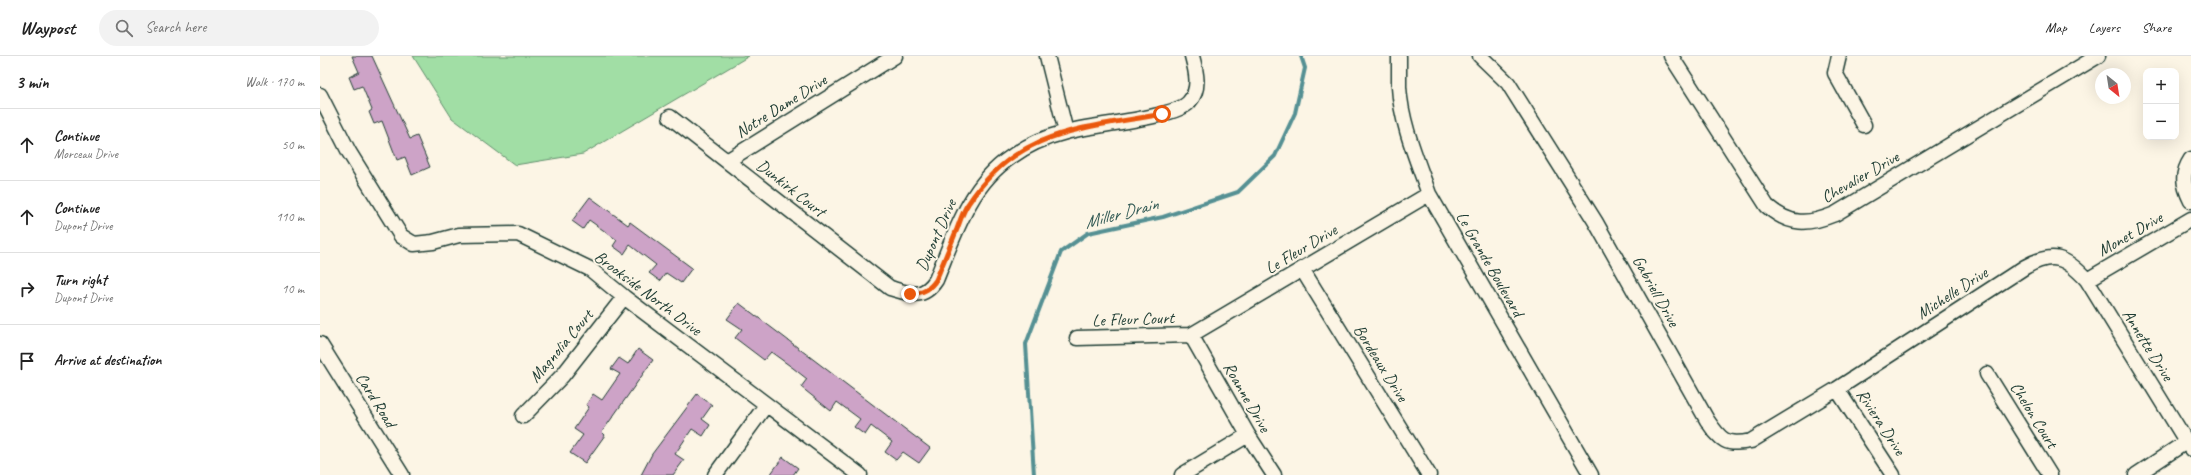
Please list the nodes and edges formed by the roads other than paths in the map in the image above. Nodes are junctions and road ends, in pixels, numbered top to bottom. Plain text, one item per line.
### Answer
1 (895, 56) edge
2 (1047, 56) edge
3 (1192, 56) edge
4 (1399, 56) edge
5 (1480, 56) edge
6 (1671, 56) edge
7 (1839, 56) edge
8 (2098, 56) edge
9 (320, 95) edge
10 (670, 117) dead end
11 (1864, 125) dead end
12 (1066, 132) junction
13 (2191, 159) edge
14 (727, 162) junction
15 (1429, 194) junction
16 (2191, 201) edge
17 (2191, 219) edge
18 (1302, 269) junction
19 (2087, 280) junction
20 (890, 288) joint
21 (624, 297) junction
22 (1191, 335) junction
23 (1077, 338) dead end
24 (320, 344) edge
25 (1987, 374) dead end
26 (1838, 389) junction
27 (766, 405) junction
28 (523, 416) dead end
29 (1248, 436) junction
30 (2189, 446) edge
31 (1427, 474) edge
32 (402, 475) edge
33 (715, 475) edge
34 (860, 475) edge
35 (1182, 475) edge
36 (1274, 475) edge
37 (1591, 475) edge
38 (1893, 475) edge
39 (2050, 475) edge
40 (2136, 475) edge

1 - 14 street, Notre Dame Drive
2 - 12 street
3 - 12 street, Dupont Drive
4 - 15 street, Le Grande Boulevard
5 - 26 street, Gabriell Drive
6 - 8 street, Chevalier Drive
7 - 11 street
9 - 21 street, Brookside North Drive
10 - 14 street, Dunkirk Court
12 - 20 street, Dupont Drive
13 - 16 street
14 - 20 street, Dunkirk Court
15 - 18 street, Le Fleur Drive
15 - 37 street, Le Grande Boulevard
17 - 19 street, Monet Drive
18 - 22 street, Le Fleur Drive
18 - 31 street, Bordeaux Drive
19 - 26 street, Michelle Drive
19 - 30 street, Annette Drive
21 - 27 street, Brookside North Drive
21 - 28 street, Magnolia Court
22 - 23 street, Le Fleur Court
22 - 29 street, Roanne Drive
24 - 32 street, Card Road
25 - 39 street, Chelon Court
26 - 38 street, Riviera Drive
27 - 33 street
27 - 34 street, Brookside North Drive
29 - 35 street
29 - 36 street, Roanne Drive
30 - 40 street

